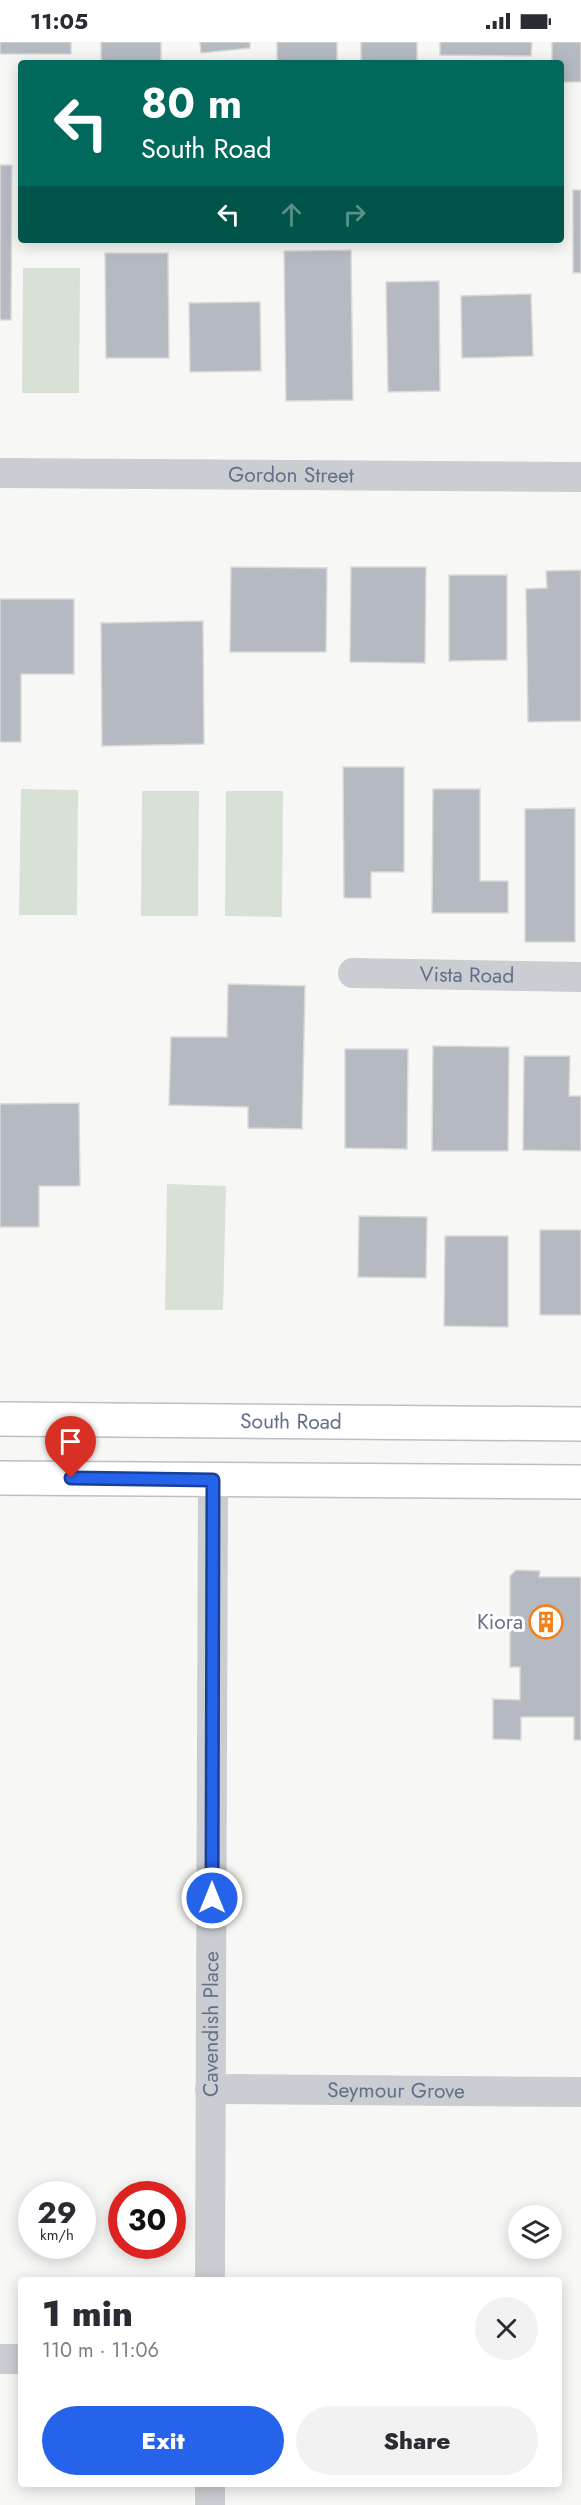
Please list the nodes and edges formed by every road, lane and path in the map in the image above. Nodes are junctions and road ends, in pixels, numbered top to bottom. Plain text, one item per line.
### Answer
1 (0, 473) edge
2 (581, 477) edge
3 (353, 973) dead end
4 (581, 977) edge
5 (0, 1419) edge
6 (581, 1424) edge
7 (0, 1478) edge
8 (213, 1480) junction
9 (581, 1482) edge
10 (210, 2089) junction
11 (581, 2092) edge
12 (210, 2277) edge
13 (0, 2359) edge
14 (18, 2359) edge
15 (210, 2487) edge
16 (210, 2505) edge

1 - 2 street, Gordon Street
3 - 4 street, Vista Road
5 - 6 main road, South Road
7 - 8 main road
8 - 9 main road
8 - 10 street, Cavendish Place
10 - 11 street, Seymour Grove
10 - 12 street, Cavendish Place
13 - 14 street
15 - 16 street

